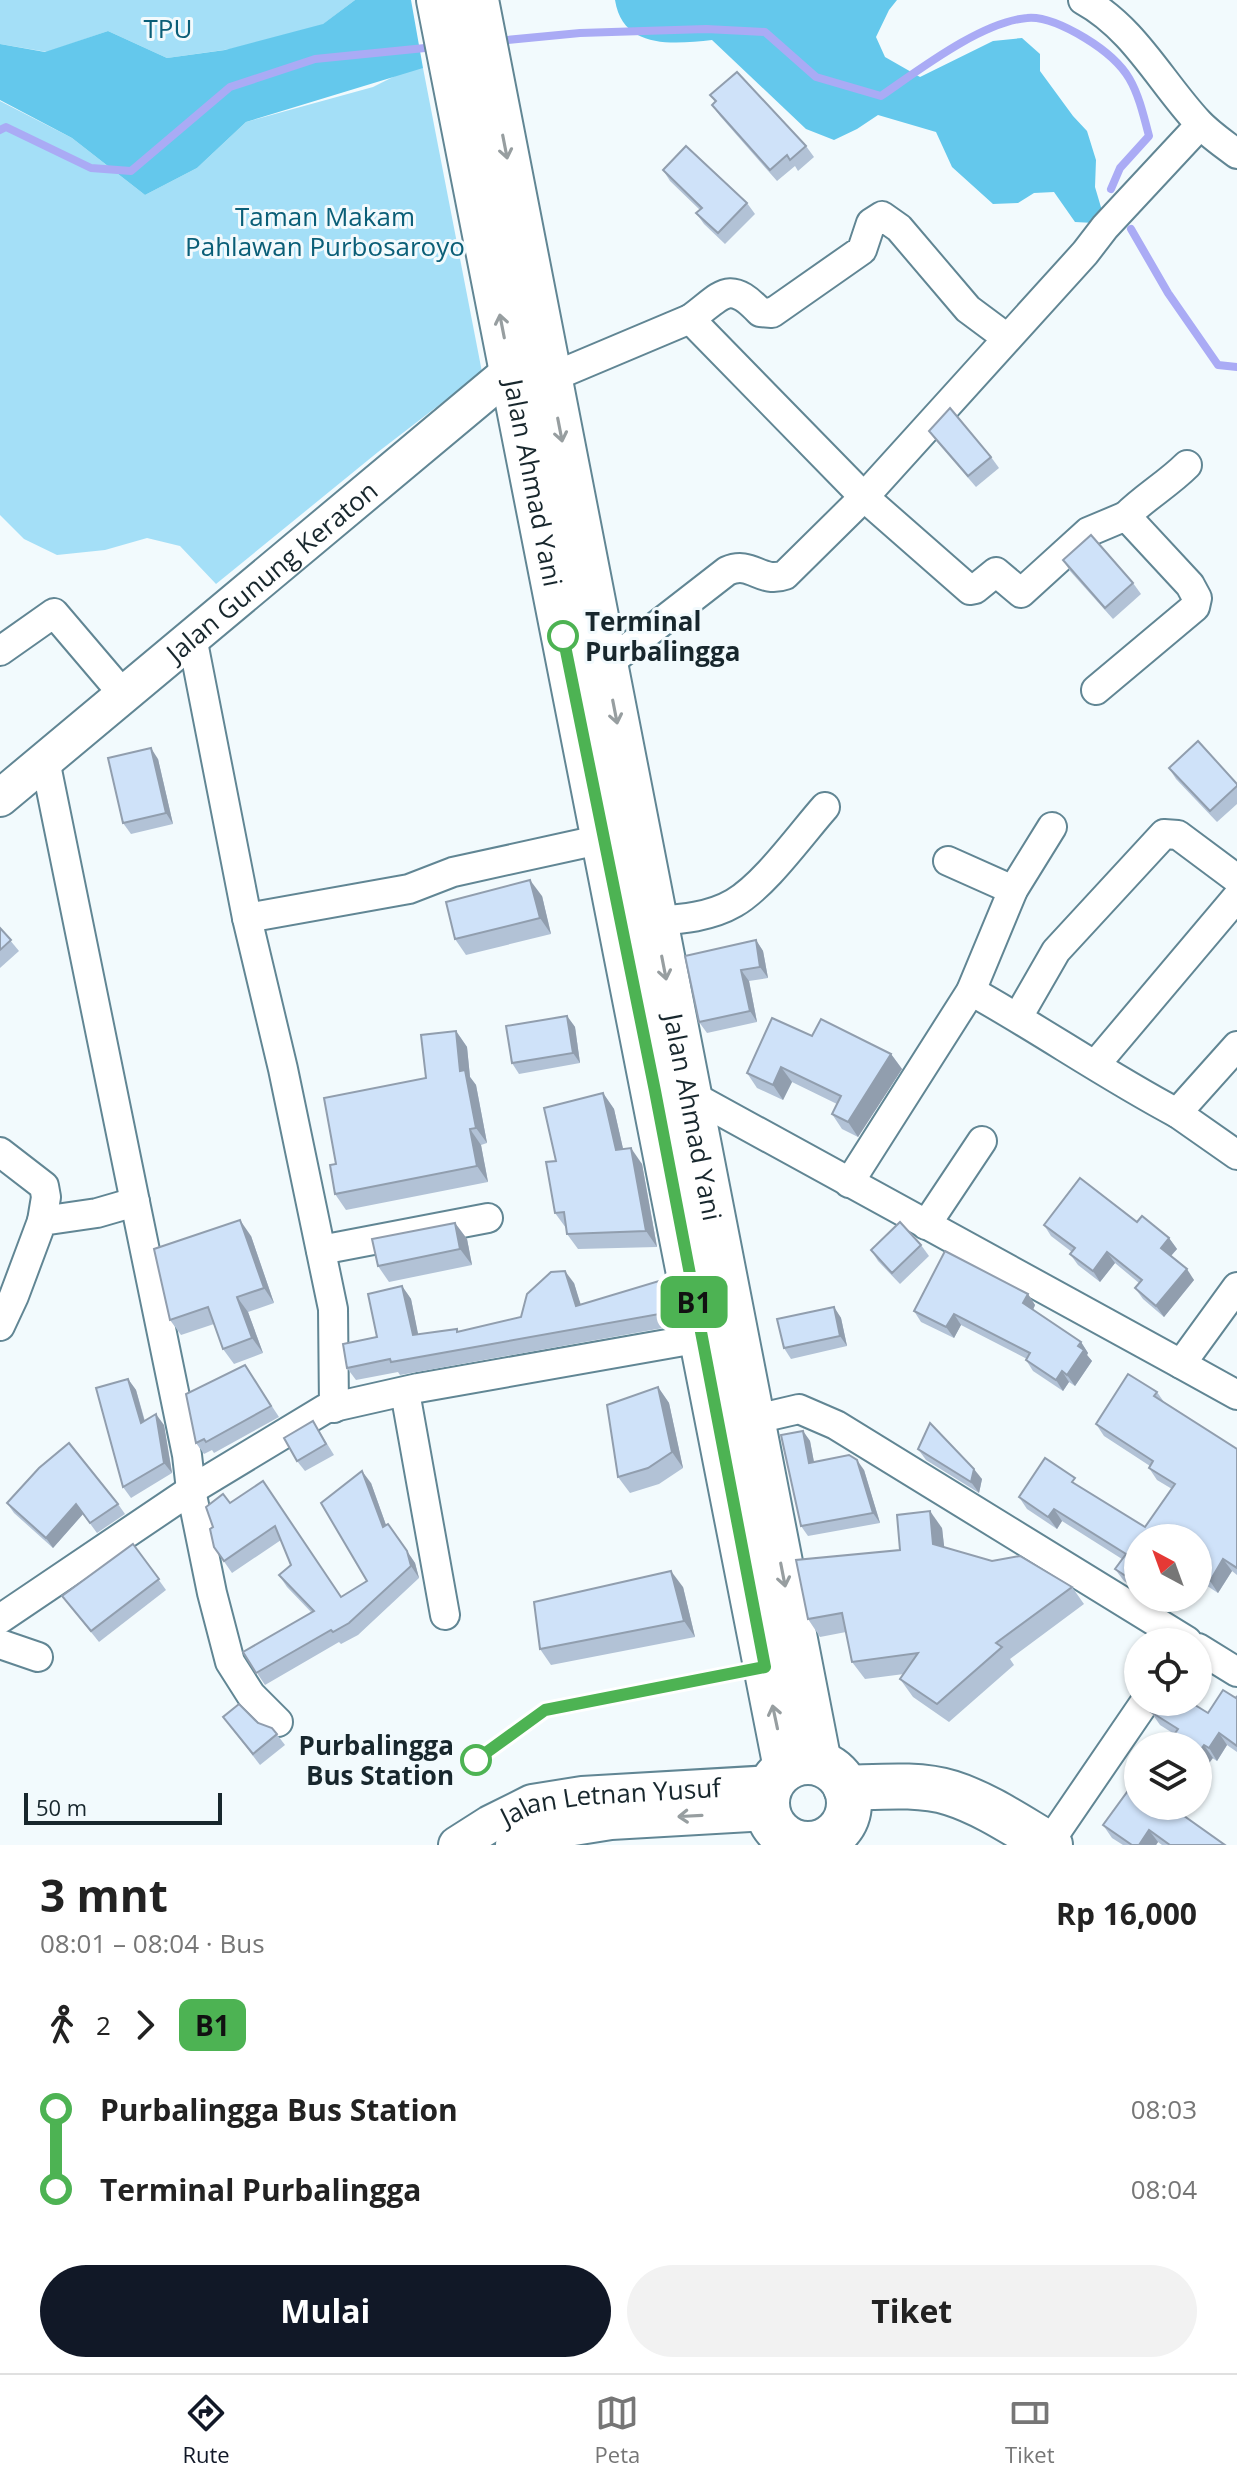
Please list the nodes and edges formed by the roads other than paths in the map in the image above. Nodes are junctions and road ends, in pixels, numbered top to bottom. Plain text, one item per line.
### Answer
1 (1083, 0) edge
2 (464, 36) edge
3 (1200, 125) junction
4 (1237, 154) edge
5 (690, 319) junction
6 (1007, 338) junction
7 (534, 365) junction
8 (1187, 465) dead end
9 (864, 497) junction
10 (1126, 516) junction
11 (192, 637) junction
12 (0, 651) edge
13 (606, 665) junction
14 (1096, 690) dead end
15 (123, 694) junction
16 (45, 760) junction
17 (0, 798) edge
18 (825, 807) dead end
19 (1052, 827) dead end
20 (603, 839) junction
21 (948, 861) dead end
22 (1237, 879) edge
23 (1013, 890) junction
24 (1237, 897) edge
25 (247, 918) junction
26 (655, 921) junction
27 (971, 991) junction
28 (1018, 1017) junction
29 (1237, 1046) edge
30 (1096, 1064) junction
31 (672, 1092) junction
32 (1177, 1113) junction
33 (982, 1141) dead end
34 (0, 1152) edge
35 (1237, 1155) edge
36 (849, 1183) junction
37 (135, 1202) junction
38 (488, 1218) dead end
39 (42, 1221) junction
40 (926, 1225) junction
41 (321, 1250) junction
42 (1237, 1287) edge
43 (0, 1326) edge
44 (701, 1338) junction
45 (1181, 1364) junction
46 (405, 1392) junction
47 (1237, 1395) edge
48 (334, 1408) junction
49 (752, 1420) junction
50 (191, 1490) junction
51 (445, 1615) dead end
52 (0, 1619) edge
53 (1164, 1628) edge
54 (0, 1644) edge
55 (38, 1657) dead end
56 (1212, 1657) edge
57 (1237, 1672) edge
58 (1136, 1716) edge
59 (278, 1722) dead end
60 (798, 1783) junction
61 (819, 1842) edge
62 (1049, 1844) edge
63 (457, 1845) edge
64 (514, 1845) edge

1 - 3 street
2 - 7 main road, Jalan Ahmad Yani
3 - 4 street
3 - 6 street
5 - 6 street
5 - 7 street
5 - 9 street
6 - 9 street
7 - 11 street, Jalan Gunung Keraton
7 -> 13 main road, Jalan Ahmad Yani
7 - 20 main road, Jalan Ahmad Yani
8 - 10 street
9 - 10 street
9 - 13 street
10 - 14 street
11 - 15 street, Jalan Gunung Keraton
11 - 25 street
12 - 15 street
13 -> 26 main road, Jalan Ahmad Yani
15 - 16 street, Jalan Gunung Keraton
16 - 17 street, Jalan Gunung Keraton
16 - 37 street
18 - 26 street
19 - 23 street
20 - 25 street
20 - 31 main road, Jalan Ahmad Yani
21 - 23 street
22 - 28 street
23 - 27 street
24 - 30 street
25 - 41 street
26 -> 31 main road, Jalan Ahmad Yani
27 - 28 street
27 - 36 street
28 - 30 street
29 - 32 street
30 - 32 street
31 - 36 street
31 - 44 main road, Jalan Ahmad Yani
31 - 49 main road, Jalan Ahmad Yani
32 - 35 street
33 - 40 street
34 - 39 street
36 - 40 street
37 - 39 street
37 - 50 street
38 - 41 street
39 - 43 street
40 - 45 street
41 - 48 street
42 - 45 street
44 - 46 street
60 -> 44 main road, Jalan Ahmad Yani
45 - 47 street
46 - 48 street
46 - 51 street
48 - 50 street
49 - 53 street
49 -> 60 main road, Jalan Ahmad Yani
50 - 52 street
50 - 59 street
54 - 55 street
56 - 57 street
58 - 62 street
60 - 61 main road
60 - 61 main road
60 - 62 main road
60 - 63 street, Jalan Letnan Yusuf
60 -> 64 street, Jalan Letnan Yusuf

